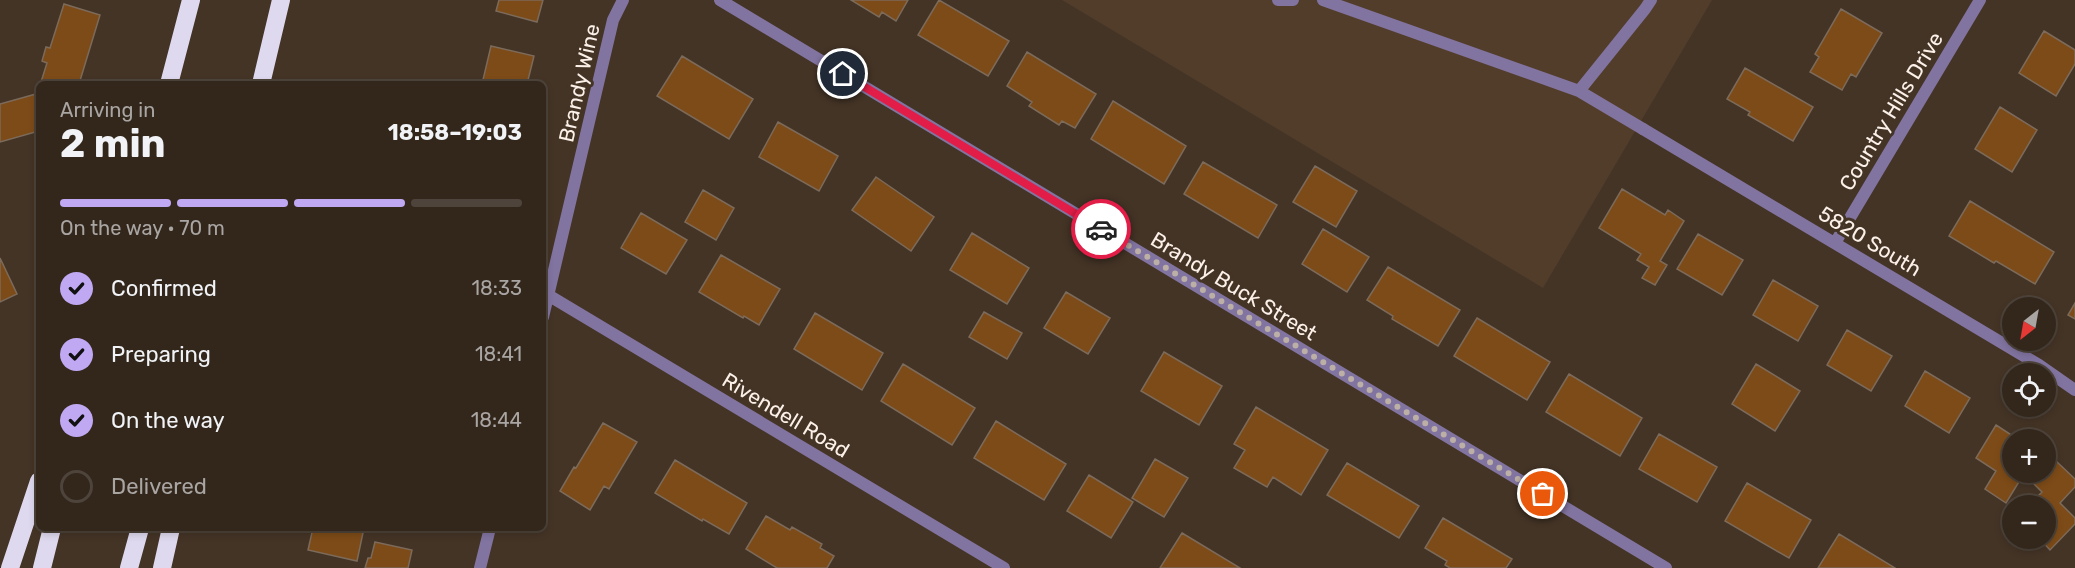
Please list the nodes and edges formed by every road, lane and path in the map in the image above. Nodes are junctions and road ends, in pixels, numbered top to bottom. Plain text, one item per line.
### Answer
1 (281, 0) edge
2 (623, 0) edge
3 (720, 0) edge
4 (1278, 0) edge
5 (1293, 0) edge
6 (1323, 0) edge
7 (1651, 0) edge
8 (1980, 0) edge
9 (190, 3) edge
10 (275, 26) junction
11 (169, 81) edge
12 (262, 81) edge
13 (266, 81) edge
14 (1579, 91) junction
15 (1835, 243) junction
16 (548, 295) junction
17 (546, 303) edge
18 (2075, 390) edge
19 (36, 490) edge
20 (51, 531) edge
21 (139, 531) edge
22 (170, 531) edge
23 (489, 531) edge
24 (10, 568) edge
25 (42, 568) edge
26 (129, 568) edge
27 (162, 568) edge
28 (480, 568) edge
29 (1004, 568) edge
30 (1666, 568) edge

1 - 10 highway
2 - 16 street, Brandy Wine
3 - 30 street, Brandy Buck Street
4 - 5 street
6 - 14 street, 5820 South
7 - 14 street
8 - 15 street, Country Hills Drive
9 - 11 highway
10 - 12 highway
10 - 13 highway
14 - 15 street, 5820 South
15 - 18 street, 5820 South
16 - 17 street, Brandy Wine
16 - 29 street, Rivendell Road
19 - 24 highway
20 - 25 highway
21 - 26 highway
22 - 27 highway
23 - 28 street

